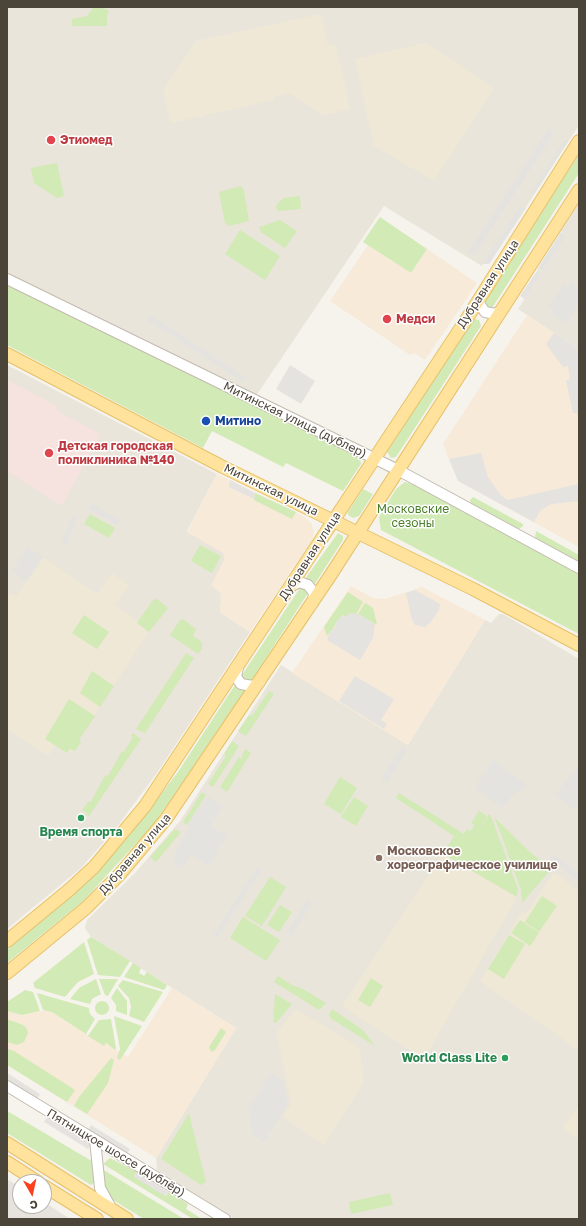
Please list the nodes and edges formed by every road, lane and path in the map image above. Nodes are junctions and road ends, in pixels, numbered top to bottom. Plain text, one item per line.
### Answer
1 (579, 141) edge
2 (579, 190) edge
3 (7, 279) edge
4 (481, 295) junction
5 (503, 307) junction
6 (466, 320) junction
7 (487, 332) junction
8 (7, 354) edge
9 (373, 458) junction
10 (398, 470) junction
11 (334, 520) junction
12 (359, 532) junction
13 (579, 568) edge
14 (290, 587) junction
15 (313, 602) junction
16 (579, 645) edge
17 (238, 667) junction
18 (260, 682) junction
19 (7, 941) edge
20 (7, 973) edge
21 (7, 1086) edge
22 (95, 1140) junction
23 (7, 1143) edge
24 (7, 1162) edge
25 (26, 1174) edge
26 (52, 1191) edge
27 (111, 1208) junction
28 (97, 1219) edge
29 (127, 1219) edge
30 (225, 1219) edge

1 - 4 main road, Дубравная улица
2 - 5 main road, Дубравная улица
3 - 9 street, Митинская улица (дублер)
4 - 5 street
4 - 6 main road, Дубравная улица
5 - 7 main road, Дубравная улица
6 - 7 street
6 - 9 main road, Дубравная улица
7 - 10 main road, Дубравная улица
8 - 11 main road, Митинская улица
9 - 10 street, Митинская улица (дублер)
9 - 11 main road, Дубравная улица
10 - 12 main road, Дубравная улица
10 - 13 street, Митинская улица (дублер)
11 - 12 main road, Митинская улица
11 - 14 main road, Дубравная улица
12 - 15 main road, Дубравная улица
12 - 16 main road, Митинская улица
14 - 15 street
14 - 17 main road, Дубравная улица
15 - 18 main road, Дубравная улица
17 - 18 street
17 - 19 main road, Дубравная улица
18 - 20 main road, Дубравная улица
21 - 22 street, Пятницкое шоссе (дублёр)
22 - 27 street
22 - 30 street, Пятницкое шоссе (дублёр)
23 - 27 main road
24 - 25 main road
26 - 28 main road
27 - 29 main road

